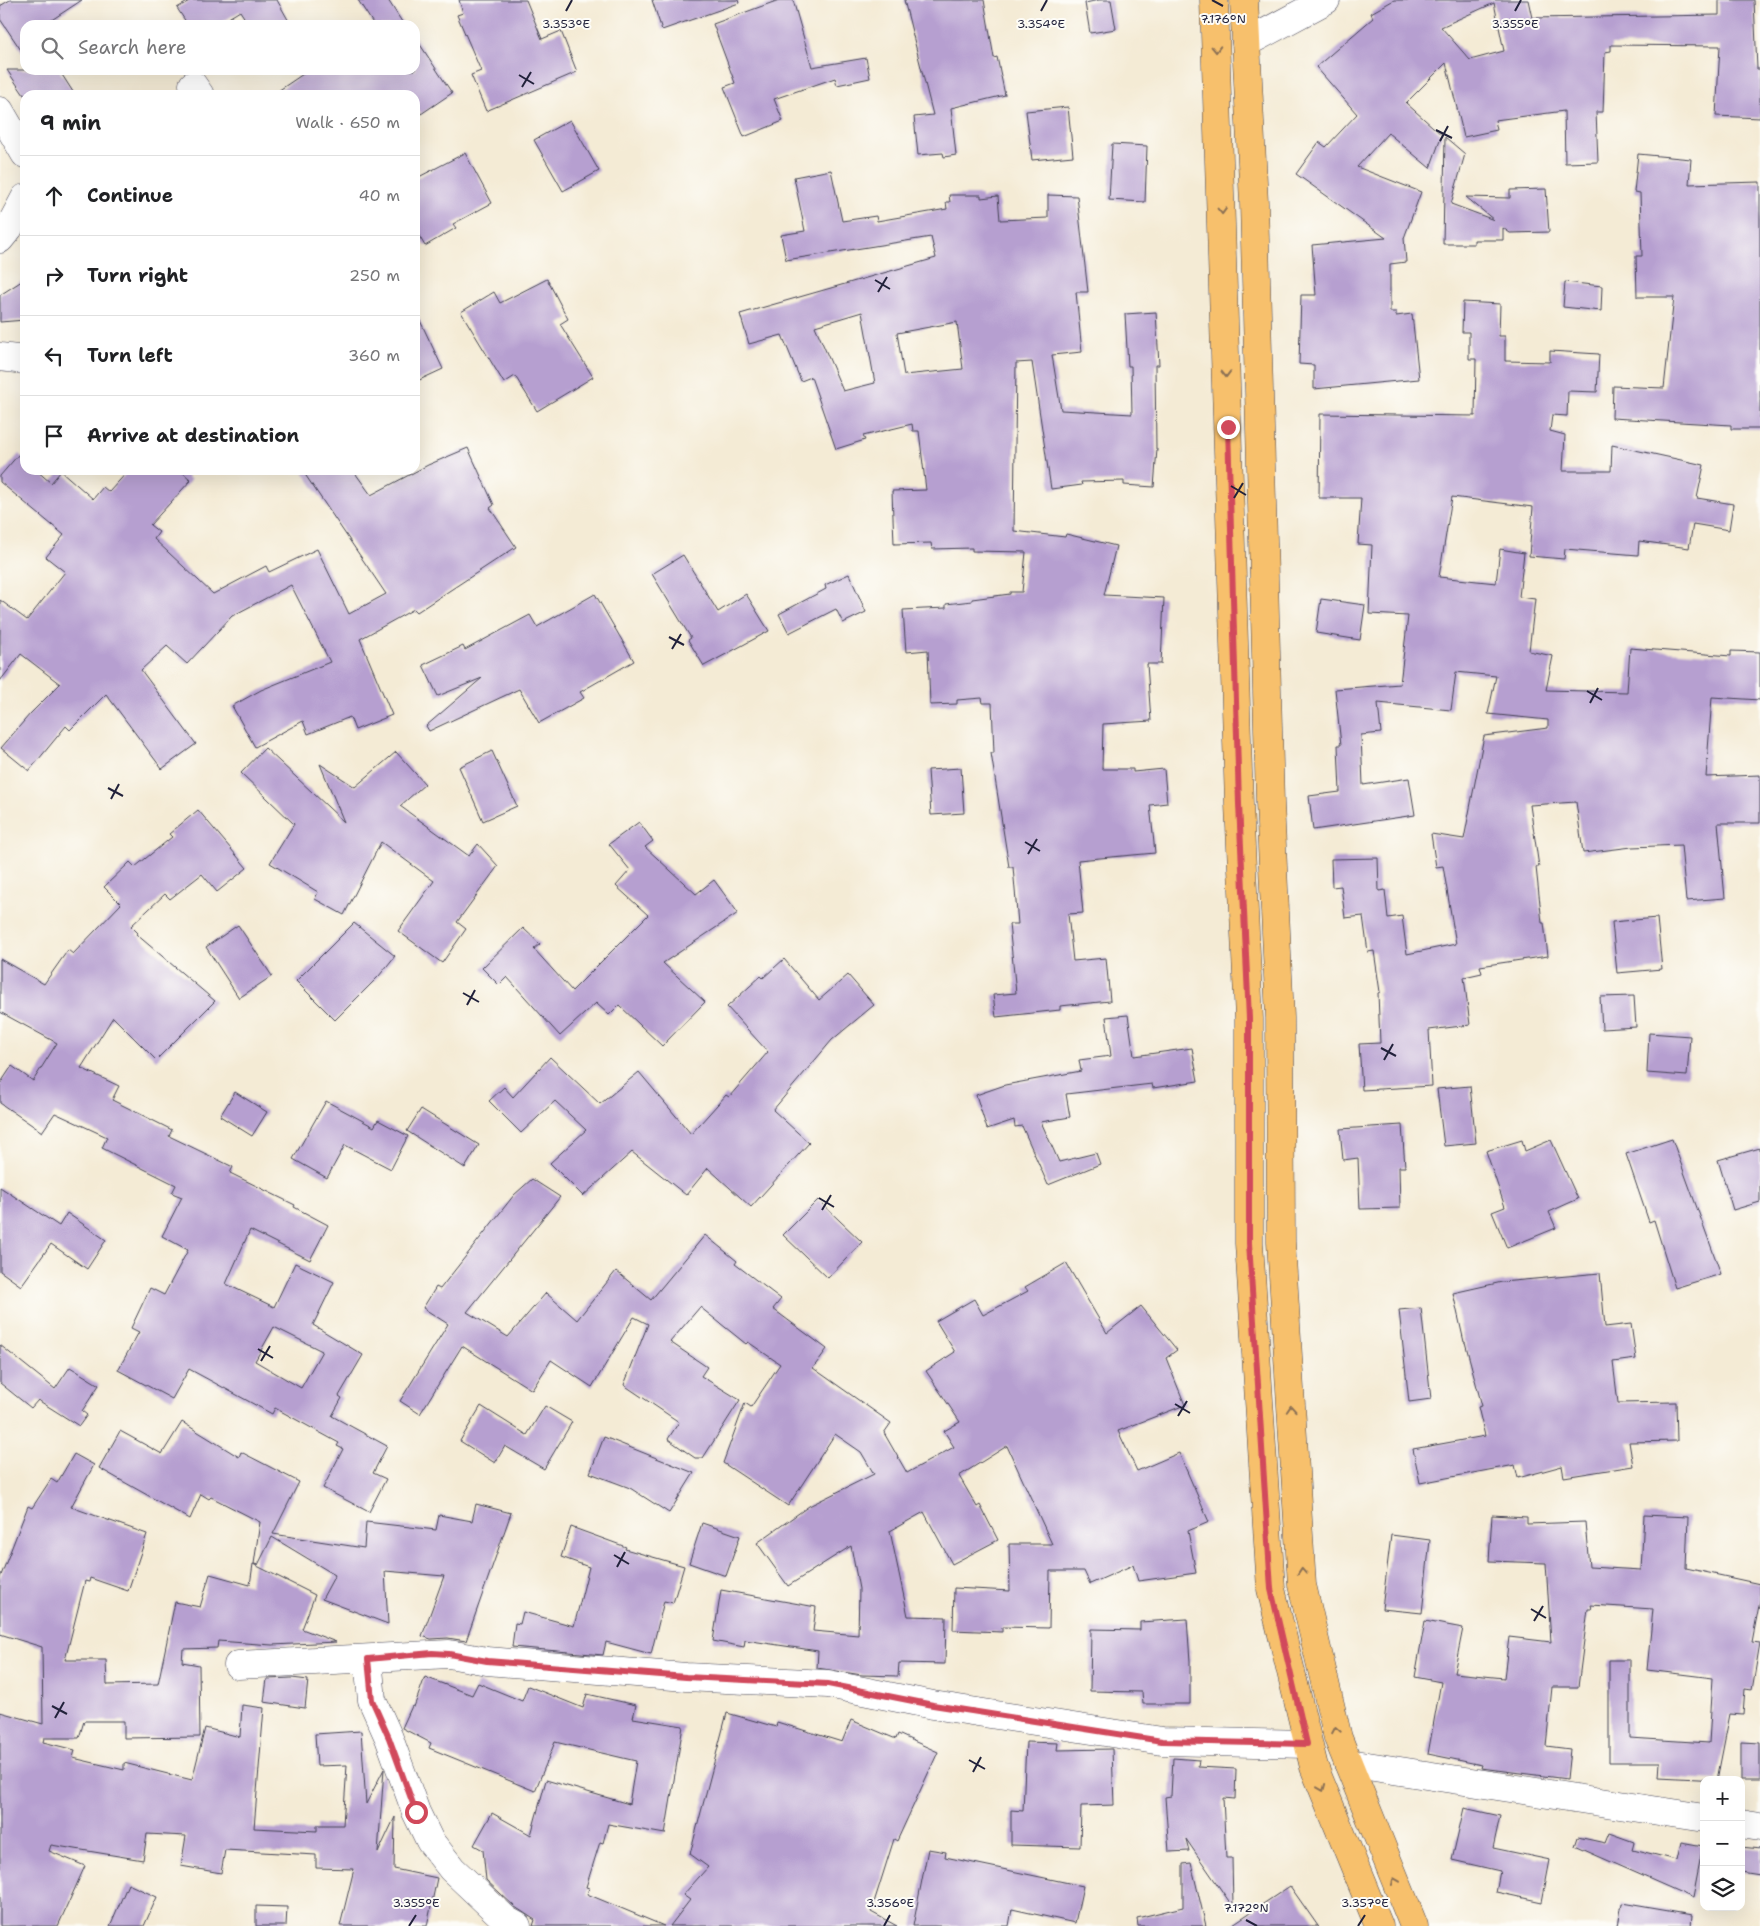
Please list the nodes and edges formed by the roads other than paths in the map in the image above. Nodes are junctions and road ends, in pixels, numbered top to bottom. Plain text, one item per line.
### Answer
1 (1214, 0) edge
2 (1244, 0) edge
3 (1326, 0) edge
4 (1246, 43) junction
5 (0, 111) edge
6 (20, 145) edge
7 (20, 207) edge
8 (0, 239) edge
9 (0, 357) edge
10 (20, 359) edge
11 (368, 1659) junction
12 (238, 1666) dead end
13 (1307, 1744) junction
14 (1348, 1763) junction
15 (1700, 1817) edge
16 (1745, 1825) edge
17 (1760, 1827) edge
18 (518, 1926) edge
19 (1379, 1926) edge
20 (1414, 1926) edge

1 -> 13 main road
2 - 4 main road
3 - 4 street
14 -> 4 main road
5 - 6 street
7 - 8 street
9 - 10 street
11 - 12 street
11 - 13 street
11 - 18 street
13 -> 19 main road
14 - 15 street
20 -> 14 main road
16 - 17 street

